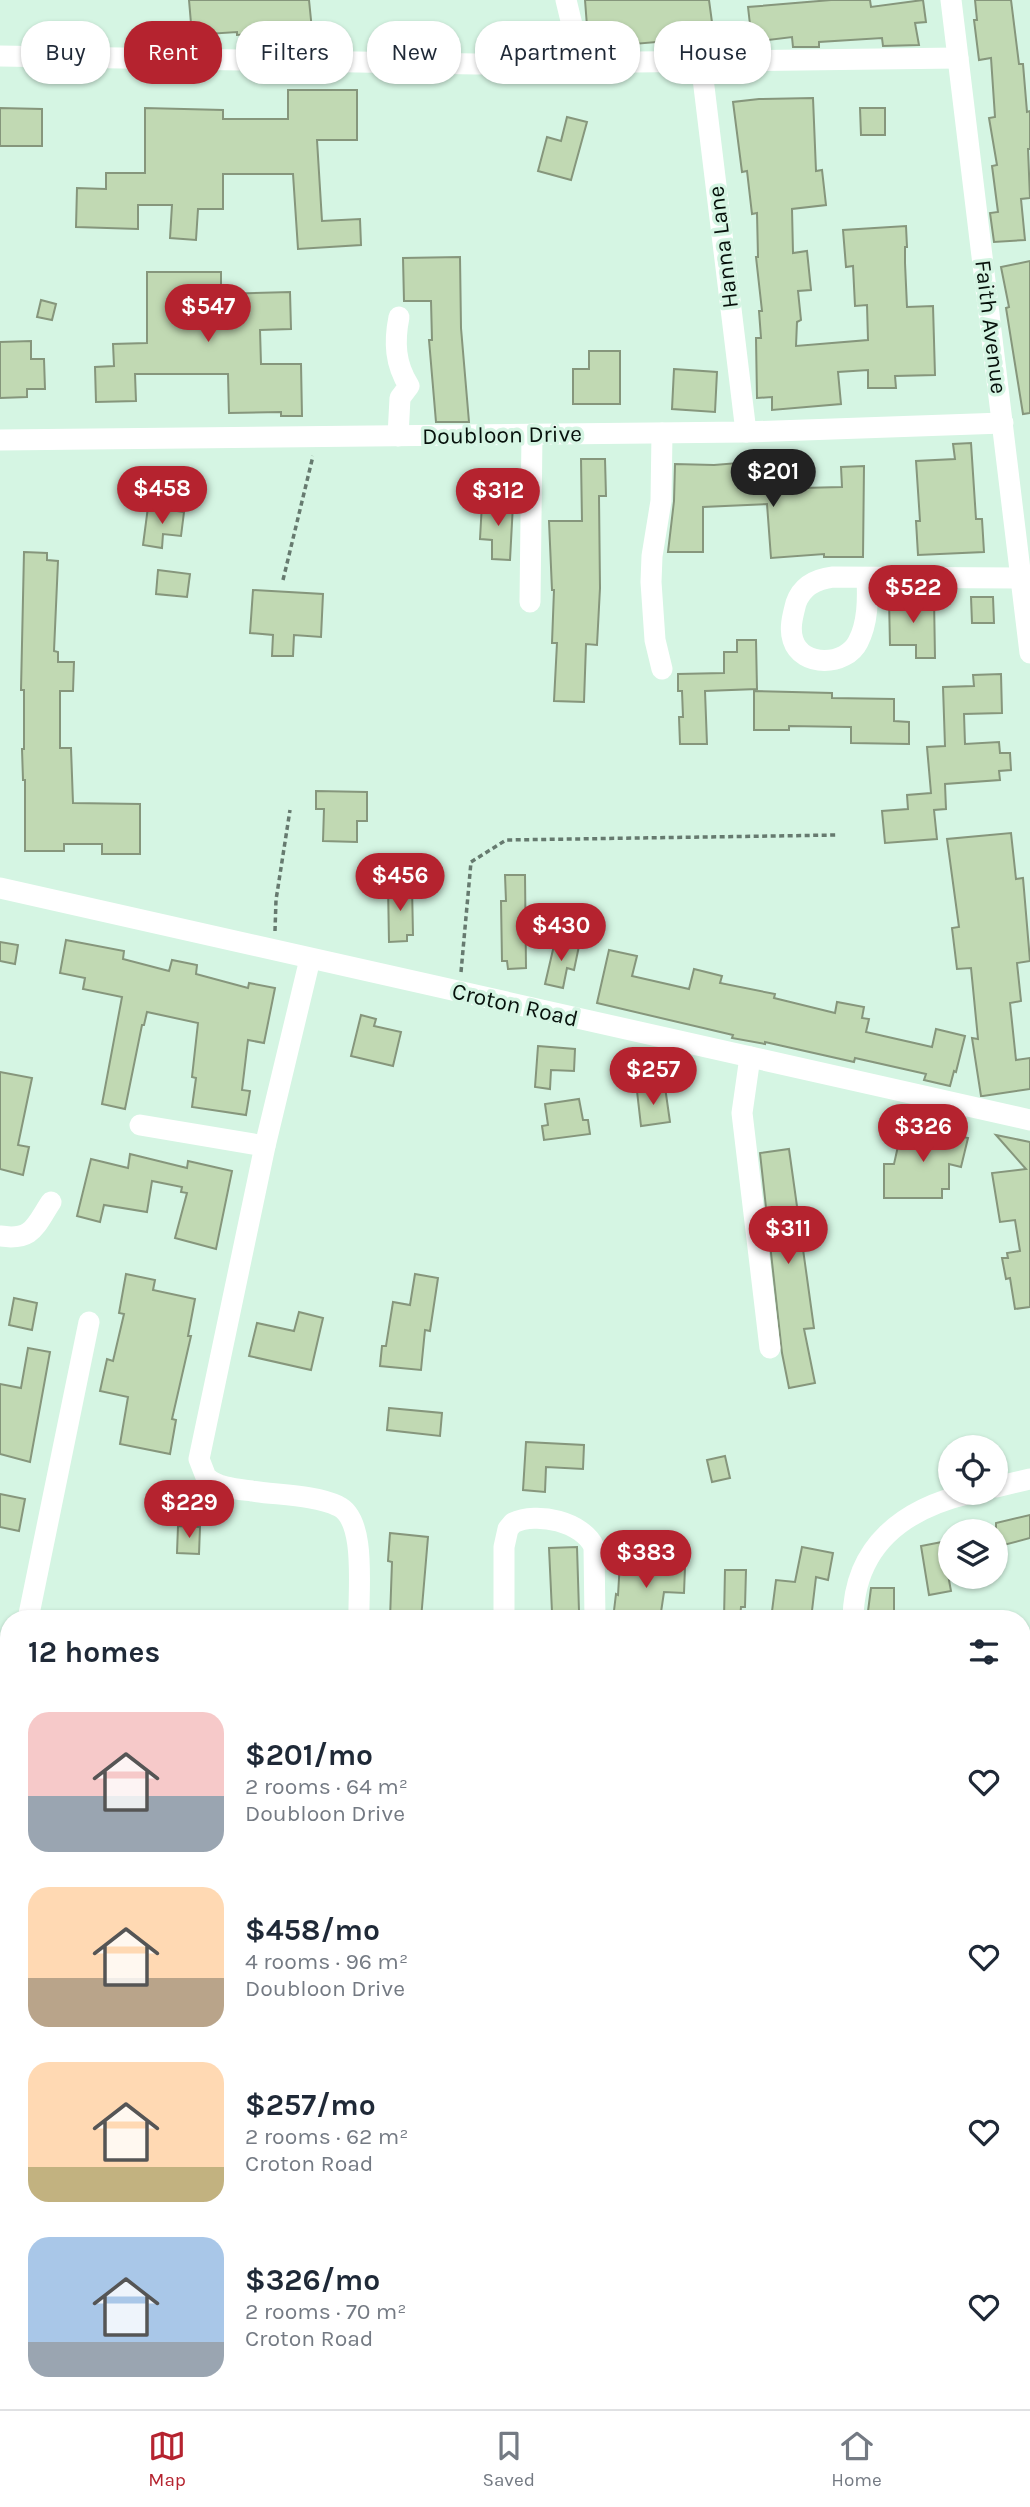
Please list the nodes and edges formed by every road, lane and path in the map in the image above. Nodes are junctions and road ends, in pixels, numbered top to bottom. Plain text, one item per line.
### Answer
1 (566, 0) edge
2 (951, 0) edge
3 (571, 21) edge
4 (0, 56) edge
5 (958, 58) junction
6 (771, 61) edge
7 (475, 64) edge
8 (704, 84) edge
9 (399, 317) dead end
10 (1003, 423) junction
11 (746, 432) junction
12 (662, 433) junction
13 (532, 434) junction
14 (317, 436) junction
15 (398, 436) junction
16 (0, 440) edge
17 (867, 578) junction
18 (1022, 578) junction
19 (283, 580) dead end
20 (530, 602) dead end
21 (1030, 653) edge
22 (662, 669) dead end
23 (290, 810) dead end
24 (838, 835) dead end
25 (0, 888) edge
26 (275, 951) junction
27 (310, 959) junction
28 (459, 992) junction
29 (750, 1058) junction
30 (1030, 1120) edge
31 (140, 1125) dead end
32 (265, 1146) junction
33 (51, 1202) dead end
34 (0, 1236) edge
35 (89, 1322) dead end
36 (771, 1348) dead end
37 (1030, 1479) edge
38 (1008, 1484) edge
39 (938, 1502) edge
40 (30, 1610) edge
41 (359, 1610) edge
42 (504, 1610) edge
43 (595, 1610) edge
44 (854, 1610) edge

1 - 3 street
2 - 5 street, Faith Avenue
4 - 7 street
5 - 6 street
5 - 10 street, Faith Avenue
8 - 11 street, Hanna Lane
9 - 15 street
10 - 11 street, Doubloon Drive
10 - 18 street, Faith Avenue
11 - 12 street, Doubloon Drive
12 - 13 street, Doubloon Drive
12 - 22 street
13 - 15 street, Doubloon Drive
13 - 20 street
14 - 15 street, Doubloon Drive
14 - 16 street, Doubloon Drive
14 - 19 path
17 - 17 street
17 - 18 street
18 - 21 street, Faith Avenue
23 - 26 path
24 - 28 path
25 - 26 street, Croton Road
26 - 27 street, Croton Road
27 - 28 street, Croton Road
27 - 32 street
28 - 29 street, Croton Road
29 - 30 street, Croton Road
29 - 36 street
31 - 32 street
32 - 41 street
33 - 34 street
35 - 40 street
37 - 38 street
39 - 44 street
42 - 43 street

